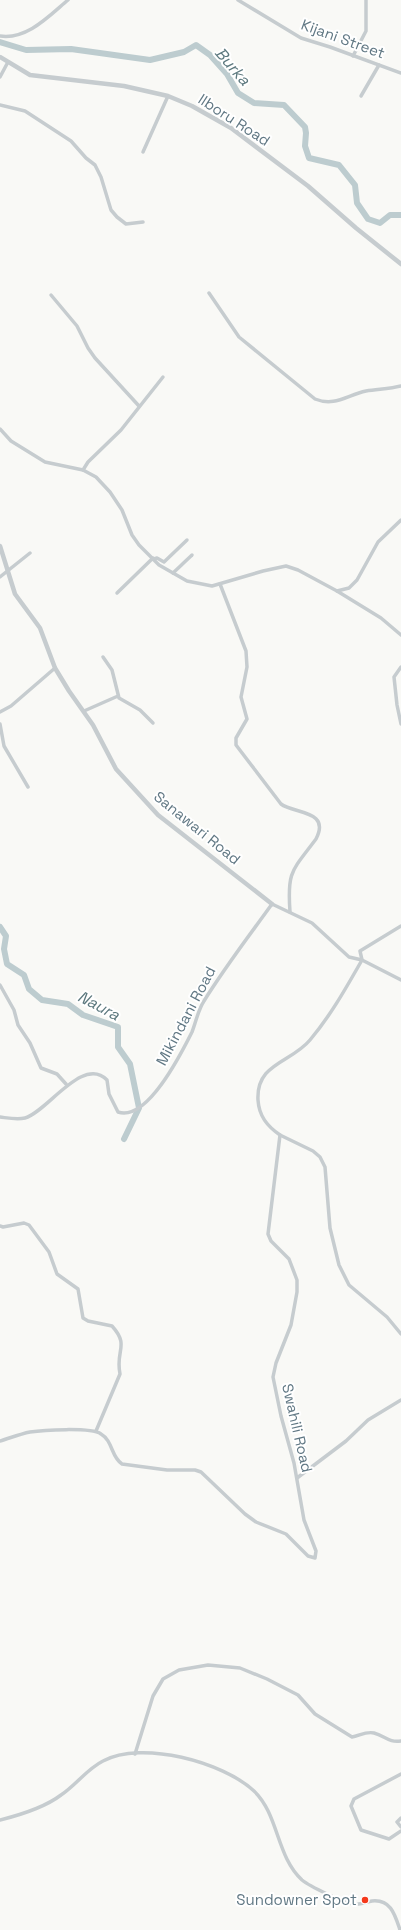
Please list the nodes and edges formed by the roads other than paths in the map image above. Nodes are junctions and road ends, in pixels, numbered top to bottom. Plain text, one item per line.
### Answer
1 (68, 0) edge
2 (238, 0) edge
3 (366, 0) edge
4 (0, 36) edge
5 (352, 56) junction
6 (0, 57) edge
7 (8, 62) junction
8 (379, 65) junction
9 (401, 73) edge
10 (0, 77) edge
11 (168, 96) junction
12 (361, 96) dead end
13 (0, 105) edge
14 (143, 152) dead end
15 (143, 222) dead end
16 (401, 264) edge
17 (209, 293) dead end
18 (51, 295) dead end
19 (164, 377) dead end
20 (401, 386) edge
21 (139, 406) junction
22 (0, 429) edge
23 (83, 470) junction
24 (401, 520) edge
25 (187, 540) dead end
26 (0, 546) edge
27 (30, 553) dead end
28 (192, 555) dead end
29 (153, 559) junction
30 (8, 571) junction
31 (173, 573) junction
32 (0, 577) edge
33 (220, 584) junction
34 (337, 590) junction
35 (117, 593) dead end
36 (401, 635) edge
37 (103, 657) dead end
38 (401, 667) edge
39 (55, 668) junction
40 (118, 696) junction
41 (84, 711) junction
42 (0, 712) edge
43 (153, 723) dead end
44 (0, 724) edge
45 (401, 724) edge
46 (28, 787) dead end
47 (272, 904) junction
48 (290, 912) junction
49 (401, 926) edge
50 (362, 960) junction
51 (401, 980) edge
52 (0, 985) edge
53 (66, 1084) junction
54 (0, 1117) edge
55 (280, 1135) junction
56 (0, 1226) edge
57 (401, 1334) edge
58 (401, 1400) edge
59 (96, 1431) junction
60 (0, 1441) edge
61 (297, 1478) junction
62 (401, 1741) edge
63 (135, 1754) junction
64 (401, 1774) edge
65 (401, 1818) edge
66 (0, 1820) edge
67 (401, 1827) edge
68 (401, 1831) edge
69 (400, 1930) edge

1 - 4 street
2 - 5 street, Kijani Street
3 - 5 street
5 - 8 street, Kijani Street
6 - 7 street, Ilboru Road
7 - 10 street
7 - 11 street, Ilboru Road
8 - 9 street, Kijani Street
8 - 12 street
11 - 14 street
11 - 16 street, Ilboru Road
13 - 15 street
17 - 20 street
18 - 21 street
19 - 21 street
21 - 23 street
22 - 23 street
23 - 29 street
24 - 34 street
25 - 29 street
26 - 30 street, Sanawari Road
27 - 30 street
28 - 31 street
29 - 31 street
29 - 35 street
30 - 32 street
30 - 39 street, Sanawari Road
31 - 33 street
33 - 34 street
33 - 48 street
34 - 36 street
37 - 40 street
38 - 45 street
39 - 41 street, Sanawari Road
39 - 42 street
40 - 41 street
40 - 43 street
41 - 47 street, Sanawari Road
44 - 46 street
47 - 48 street, Sanawari Road
47 - 53 street, Mikindani Road
48 - 50 street, Sanawari Road
49 - 50 street
50 - 51 street, Sanawari Road
50 - 55 street
52 - 53 street
53 - 54 street, Mikindani Road
55 - 57 street
55 - 61 street, Swahili Road
56 - 59 street
58 - 61 street
59 - 60 street
59 - 61 street, Swahili Road
62 - 63 street
63 - 66 street
63 - 69 street
64 - 68 street
65 - 67 street

